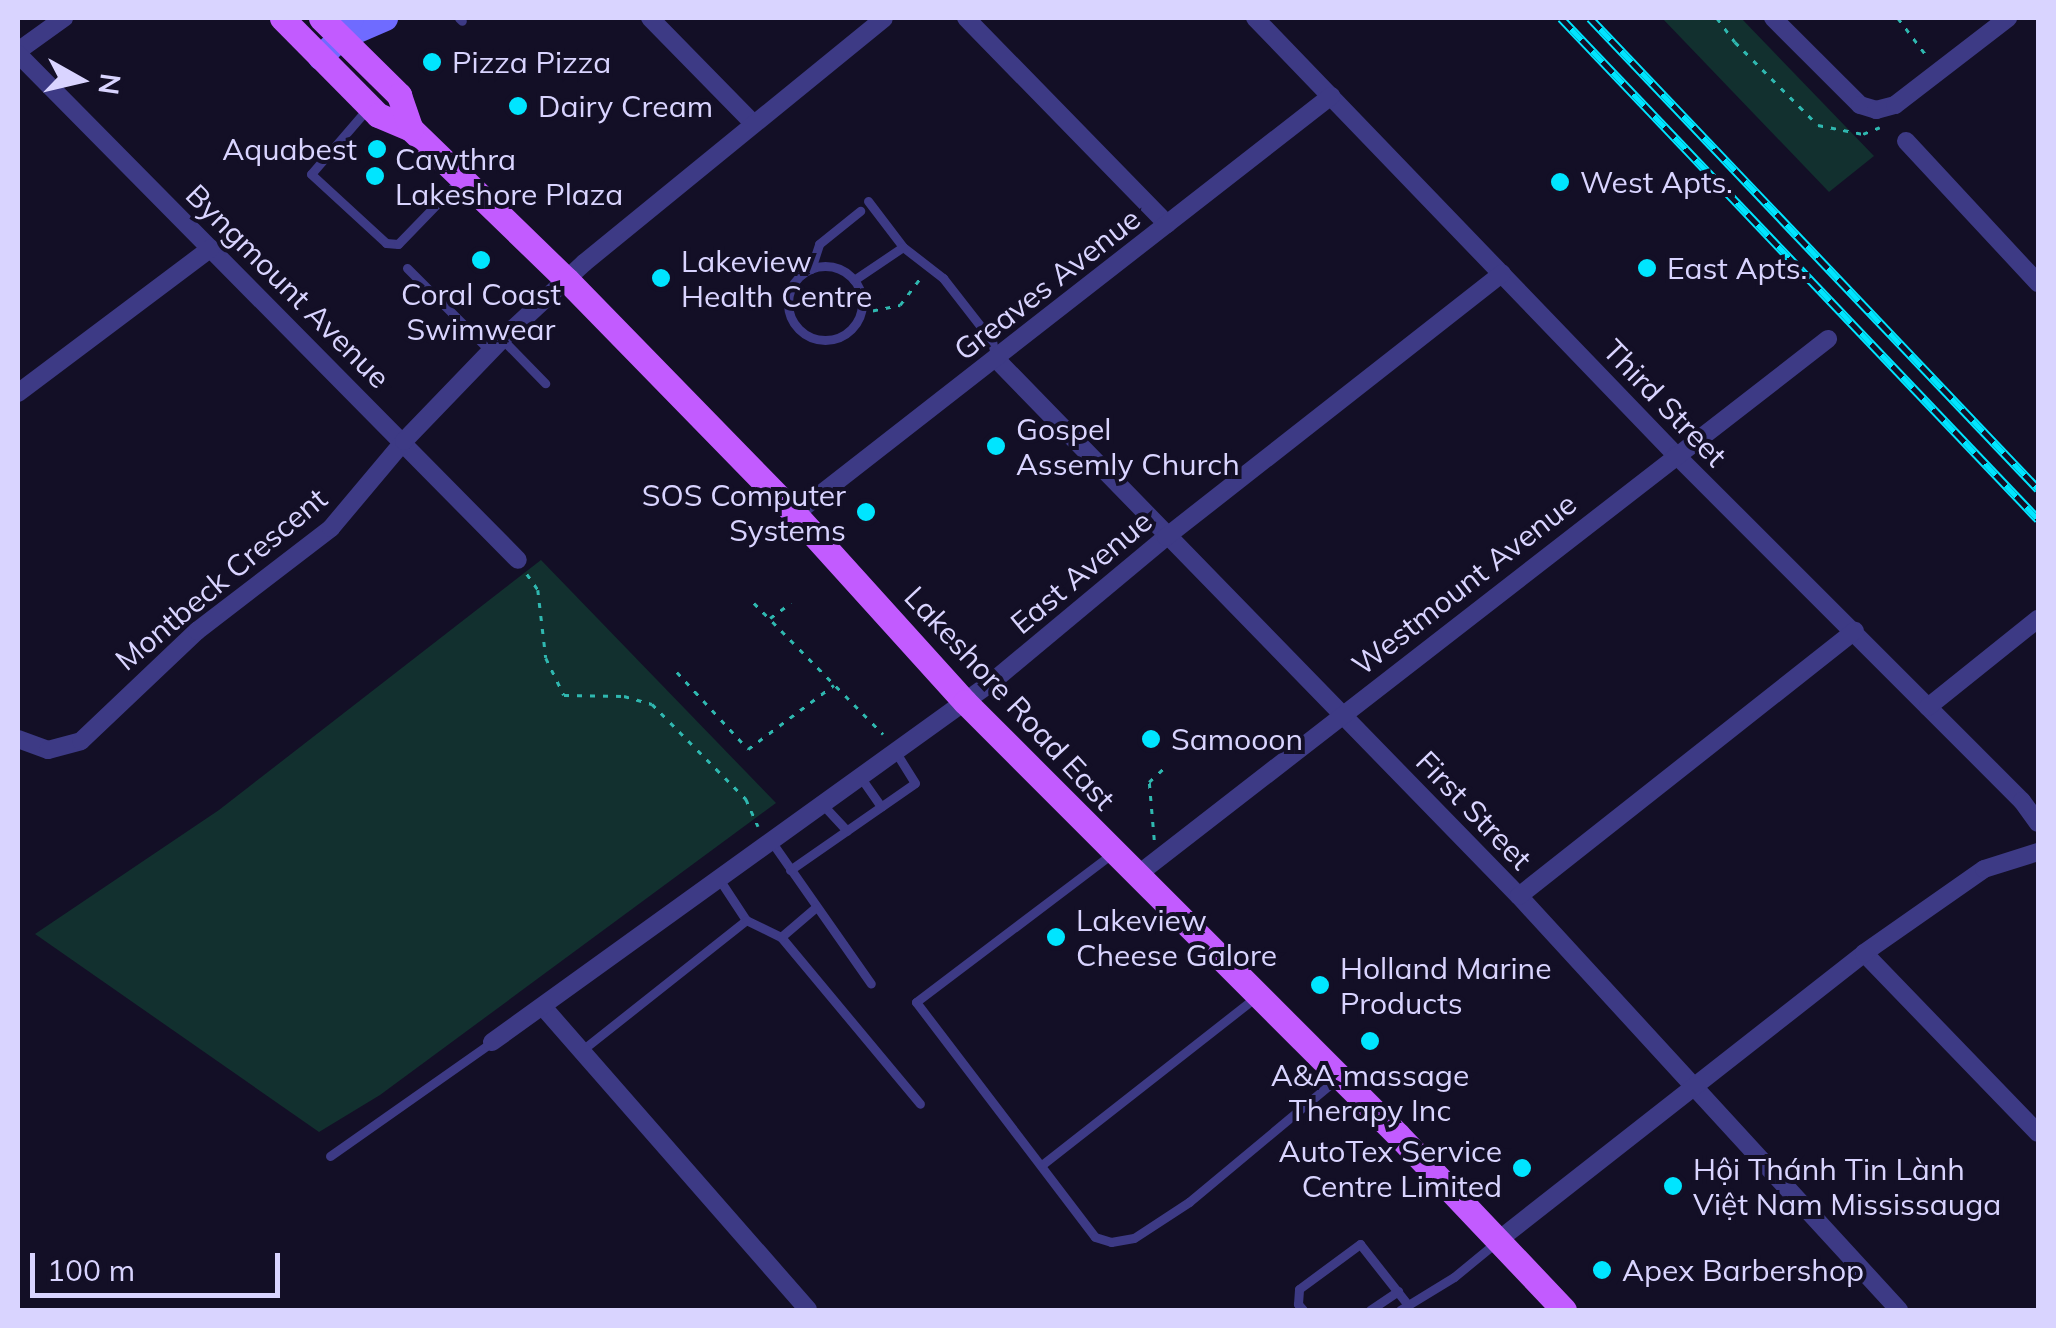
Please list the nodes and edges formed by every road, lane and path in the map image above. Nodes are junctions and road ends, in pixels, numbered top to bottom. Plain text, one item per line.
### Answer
1 (64, 18) edge
2 (282, 18) edge
3 (321, 18) edge
4 (385, 18) edge
5 (650, 18) edge
6 (884, 18) edge
7 (966, 18) edge
8 (1255, 18) edge
9 (1717, 18) edge
10 (1773, 18) edge
11 (1898, 18) edge
12 (2008, 18) edge
13 (346, 27) edge
14 (18, 52) edge
15 (1927, 56) dead end
16 (320, 57) junction
17 (1331, 96) junction
18 (370, 106) junction
19 (752, 122) junction
20 (1886, 124) dead end
21 (411, 130) junction
22 (1906, 141) dead end
23 (462, 178) junction
24 (868, 201) dead end
25 (860, 211) dead end
26 (1167, 224) junction
27 (902, 247) junction
28 (210, 248) junction
29 (929, 267) junction
30 (407, 268) dead end
31 (811, 269) junction
32 (1502, 274) junction
33 (566, 280) junction
34 (854, 280) junction
35 (2038, 283) edge
36 (860, 314) junction
37 (1828, 339) dead end
38 (496, 345) junction
39 (996, 360) junction
40 (545, 383) dead end
41 (18, 393) edge
42 (404, 441) junction
43 (1676, 455) junction
44 (796, 514) junction
45 (1166, 537) junction
46 (518, 560) joint
47 (754, 603) dead end
48 (791, 603) dead end
49 (769, 618) junction
50 (2038, 619) edge
51 (1855, 630) junction
52 (677, 672) dead end
53 (834, 684) junction
54 (965, 702) junction
55 (1928, 707) junction
56 (1342, 713) junction
57 (883, 734) dead end
58 (18, 739) edge
59 (896, 753) junction
60 (1164, 768) dead end
61 (862, 778) junction
62 (823, 804) junction
63 (880, 808) junction
64 (2038, 824) edge
65 (847, 831) junction
66 (765, 834) junction
67 (1154, 840) dead end
68 (2038, 852) edge
69 (1113, 854) junction
70 (790, 870) junction
71 (1136, 876) junction
72 (719, 879) junction
73 (1520, 896) junction
74 (815, 908) junction
75 (746, 920) junction
76 (781, 937) junction
77 (1864, 953) junction
78 (871, 984) dead end
79 (1257, 996) junction
80 (544, 1008) junction
81 (492, 1042) joint
82 (581, 1050) junction
83 (1339, 1078) junction
84 (1693, 1090) junction
85 (920, 1104) dead end
86 (2038, 1134) edge
87 (330, 1156) dead end
88 (1043, 1164) junction
89 (1496, 1242) junction
90 (1398, 1292) junction
91 (1296, 1308) edge
92 (1404, 1308) edge
93 (808, 1310) edge
94 (1370, 1310) edge
95 (1564, 1310) edge
96 (1899, 1310) edge

1 - 14 street
2 - 16 main road, Lakeshore Road East
3 - 13 main road, Lakeshore Road East
4 - 13 main road
5 - 19 street
6 - 19 street, Montbeck Crescent
7 - 26 street
8 - 17 street, Third Street
9 - 20 path
10 - 12 street
11 - 15 path
13 - 16 main road
13 - 21 main road, Lakeshore Road East
14 - 28 street, Byngmount Avenue
16 - 18 main road, Lakeshore Road East
17 - 26 street, Greaves Avenue
17 - 32 street, Third Street
18 - 21 main road, Lakeshore Road East
18 - 23 lane
19 - 33 street, Montbeck Crescent
21 - 23 main road, Lakeshore Road East
22 - 35 street
23 - 33 main road, Lakeshore Road East
24 - 27 lane
25 - 31 lane
26 - 39 street, Greaves Avenue
27 - 29 lane
27 - 34 lane
28 - 41 street
28 - 42 street, Byngmount Avenue
29 - 36 path
29 - 39 lane
30 - 38 lane
31 - 34 lane
31 - 36 lane
32 - 43 street, Third Street
32 - 45 street, East Avenue
33 - 38 street, Montbeck Crescent
33 - 44 main road, Lakeshore Road East
34 - 36 lane
37 - 43 street, Westmount Avenue
38 - 40 lane
38 - 42 street, Montbeck Crescent
39 - 44 street, Greaves Avenue
39 - 45 street, First Street
42 - 46 street, Byngmount Avenue
42 - 58 street, Montbeck Crescent
43 - 51 street, Third Street
43 - 56 street, Westmount Avenue
44 - 54 main road, Lakeshore Road East
45 - 54 street, East Avenue
45 - 56 street, First Street
46 - 66 path
47 - 49 path
48 - 49 path
49 - 53 path
50 - 55 street
51 - 55 street, Third Street
51 - 73 street
52 - 53 path
53 - 57 path
54 - 59 street, East Avenue
54 - 69 main road, Lakeshore Road East
55 - 64 street, Third Street
56 - 71 street, Westmount Avenue
56 - 73 street, First Street
59 - 61 street, East Avenue
59 - 63 lane
60 - 67 path
61 - 62 street, East Avenue
61 - 63 lane
62 - 65 lane
62 - 66 street, East Avenue
63 - 65 lane
65 - 70 lane
66 - 70 lane
66 - 72 street, East Avenue
68 - 77 street
69 - 71 main road, Lakeshore Road East
69 - 88 lane
70 - 74 lane
71 - 79 main road, Lakeshore Road East
72 - 75 lane
72 - 80 street, East Avenue
73 - 84 street, First Street
74 - 76 lane
74 - 78 lane
75 - 76 lane
75 - 82 lane
76 - 85 lane
77 - 84 street
77 - 86 street
79 - 83 main road, Lakeshore Road East
79 - 88 lane
80 - 81 street, East Avenue
80 - 82 street
81 - 87 lane
82 - 93 street
83 - 88 lane
83 - 89 main road, Lakeshore Road East
84 - 89 street
84 - 96 street, First Street
89 - 92 lane
89 - 95 main road, Lakeshore Road East
90 - 91 lane
90 - 92 lane
90 - 94 lane

